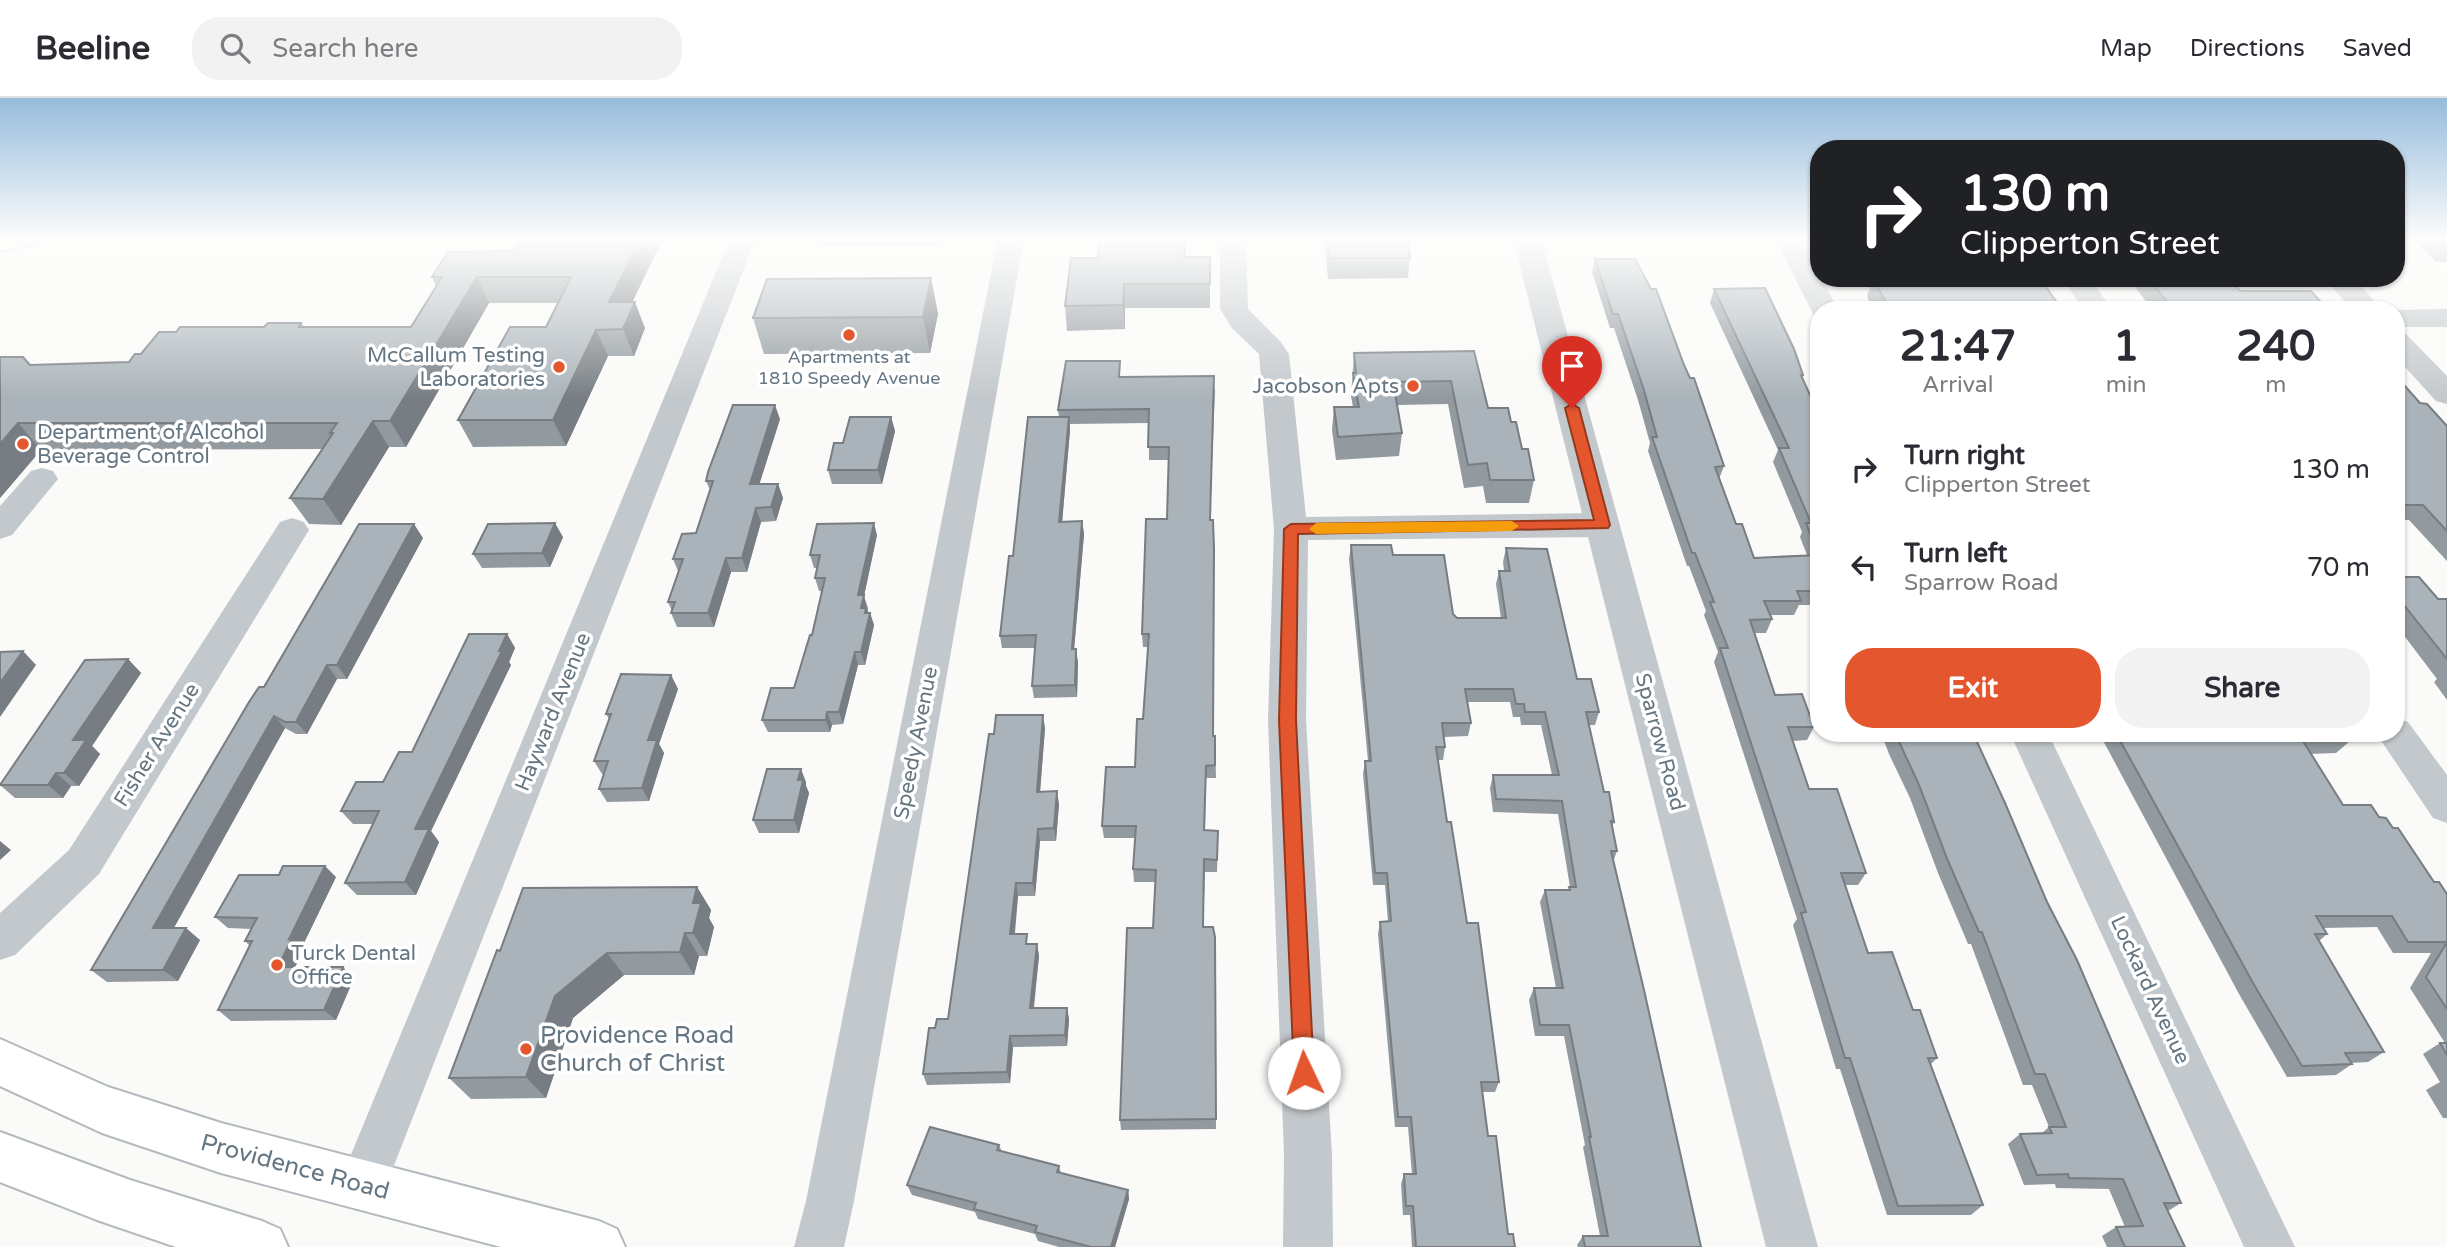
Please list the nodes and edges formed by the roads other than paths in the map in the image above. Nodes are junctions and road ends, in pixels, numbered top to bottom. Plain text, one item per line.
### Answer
1 (721, 292) edge
2 (1001, 292) edge
3 (1234, 292) edge
4 (1541, 292) edge
5 (2405, 318) edge
6 (2447, 318) edge
7 (2405, 350) edge
8 (2447, 394) edge
9 (42, 479) dead end
10 (1603, 525) junction
11 (0, 527) edge
12 (1291, 529) junction
13 (292, 530) dead end
14 (2033, 742) edge
15 (2401, 742) edge
16 (2447, 806) edge
17 (0, 941) edge
18 (0, 1062) edge
19 (0, 1157) edge
20 (362, 1186) junction
21 (262, 1247) edge
22 (599, 1247) edge
23 (819, 1247) edge
24 (1308, 1247) edge
25 (1792, 1247) edge
26 (2270, 1247) edge

1 - 20 street, Hayward Avenue
2 - 23 street, Speedy Avenue
3 - 12 street
4 - 10 street, Sparrow Road
5 - 6 street
7 - 8 street
9 - 11 street
10 - 12 street
10 - 25 street, Sparrow Road
12 - 24 street
13 - 17 street, Fisher Avenue
14 - 26 street, Lockard Avenue
15 - 16 street
18 - 20 main road, Providence Road
19 - 21 main road
20 - 22 main road, Providence Road

